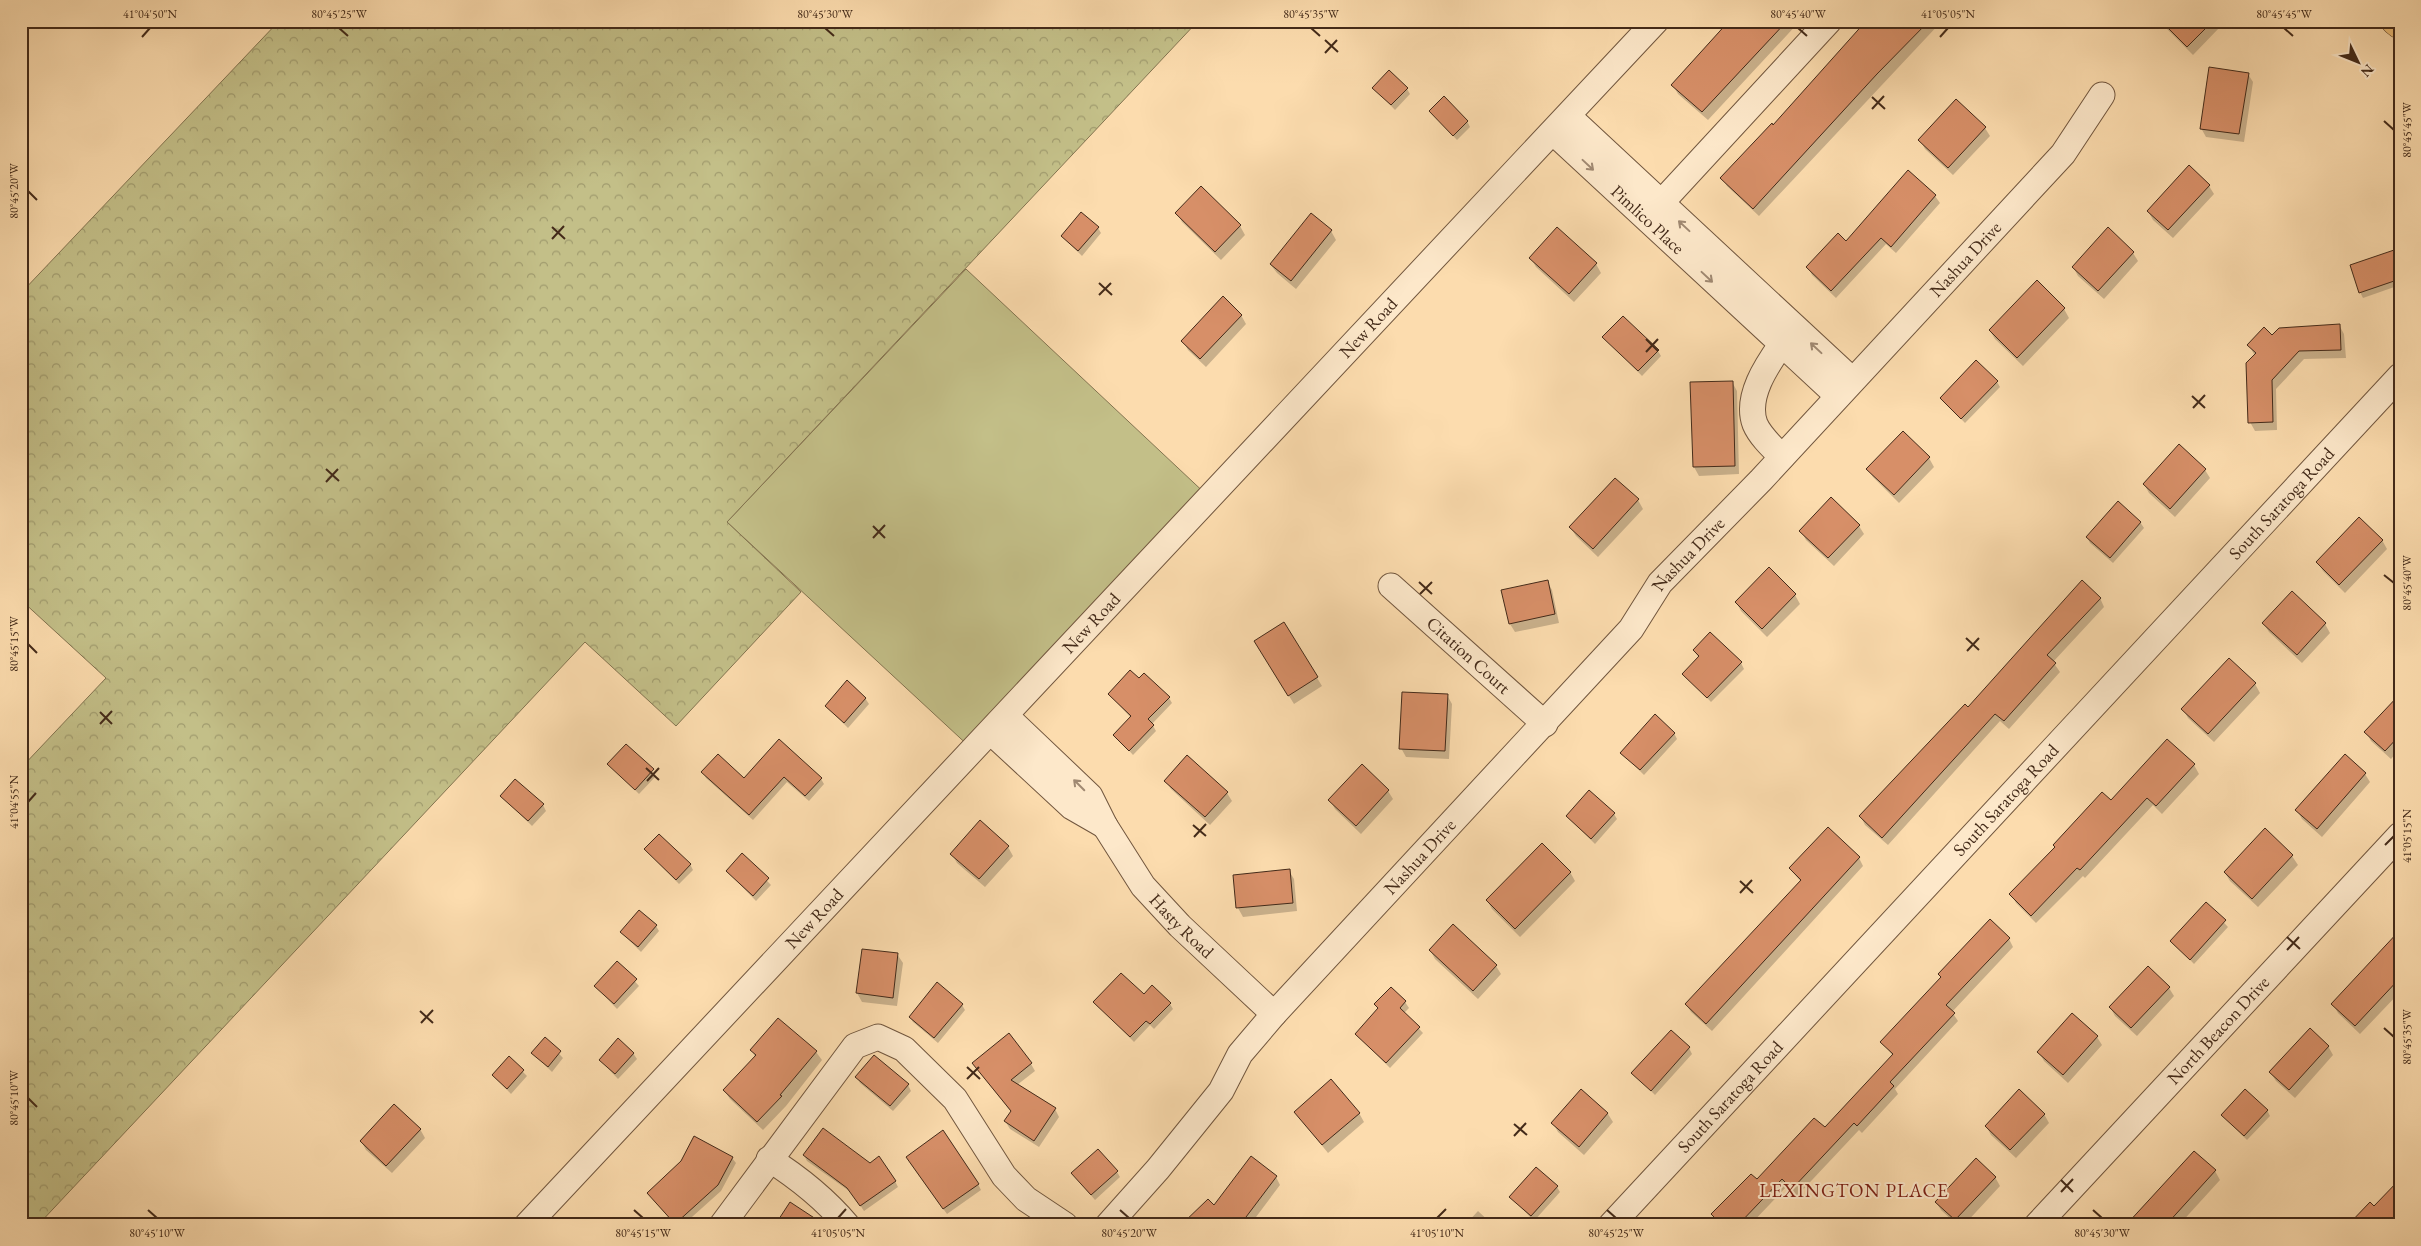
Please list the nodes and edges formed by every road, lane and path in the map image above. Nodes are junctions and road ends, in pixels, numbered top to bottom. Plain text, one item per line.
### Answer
1 (1656, 21) edge
2 (1829, 21) edge
3 (2395, 21) edge
4 (2400, 25) edge
5 (2102, 95) dead end
6 (1560, 124) junction
7 (1653, 212) junction
8 (1749, 301) junction
9 (1781, 345) junction
10 (2400, 376) edge
11 (1845, 388) junction
12 (1782, 457) junction
13 (1391, 586) dead end
14 (998, 724) junction
15 (1545, 724) junction
16 (2400, 835) edge
17 (1274, 1014) junction
18 (769, 1159) junction
19 (527, 1225) edge
20 (722, 1225) edge
21 (847, 1225) edge
22 (1065, 1225) edge
23 (1108, 1225) edge
24 (1611, 1225) edge
25 (2037, 1225) edge

1 - 6 street, New Road
2 - 7 street
3 - 4 main road
5 - 11 street, Nashua Drive
6 - 7 street, Pimlico Place
6 - 14 street, New Road
7 - 8 street, Pimlico Place
8 - 9 street, Pimlico Place
11 -> 8 street, Pimlico Place
9 - 11 street, Pimlico Place
9 - 12 street
10 - 24 street, South Saratoga Road
11 - 12 street, Nashua Drive
12 - 15 street, Nashua Drive
13 - 15 street, Citation Court
14 - 17 street, Hasty Road
14 - 19 street, New Road
15 - 17 street, Nashua Drive
16 - 25 street, North Beacon Drive
17 - 23 street, Nashua Drive
18 - 20 street
18 - 21 street
18 - 22 street

